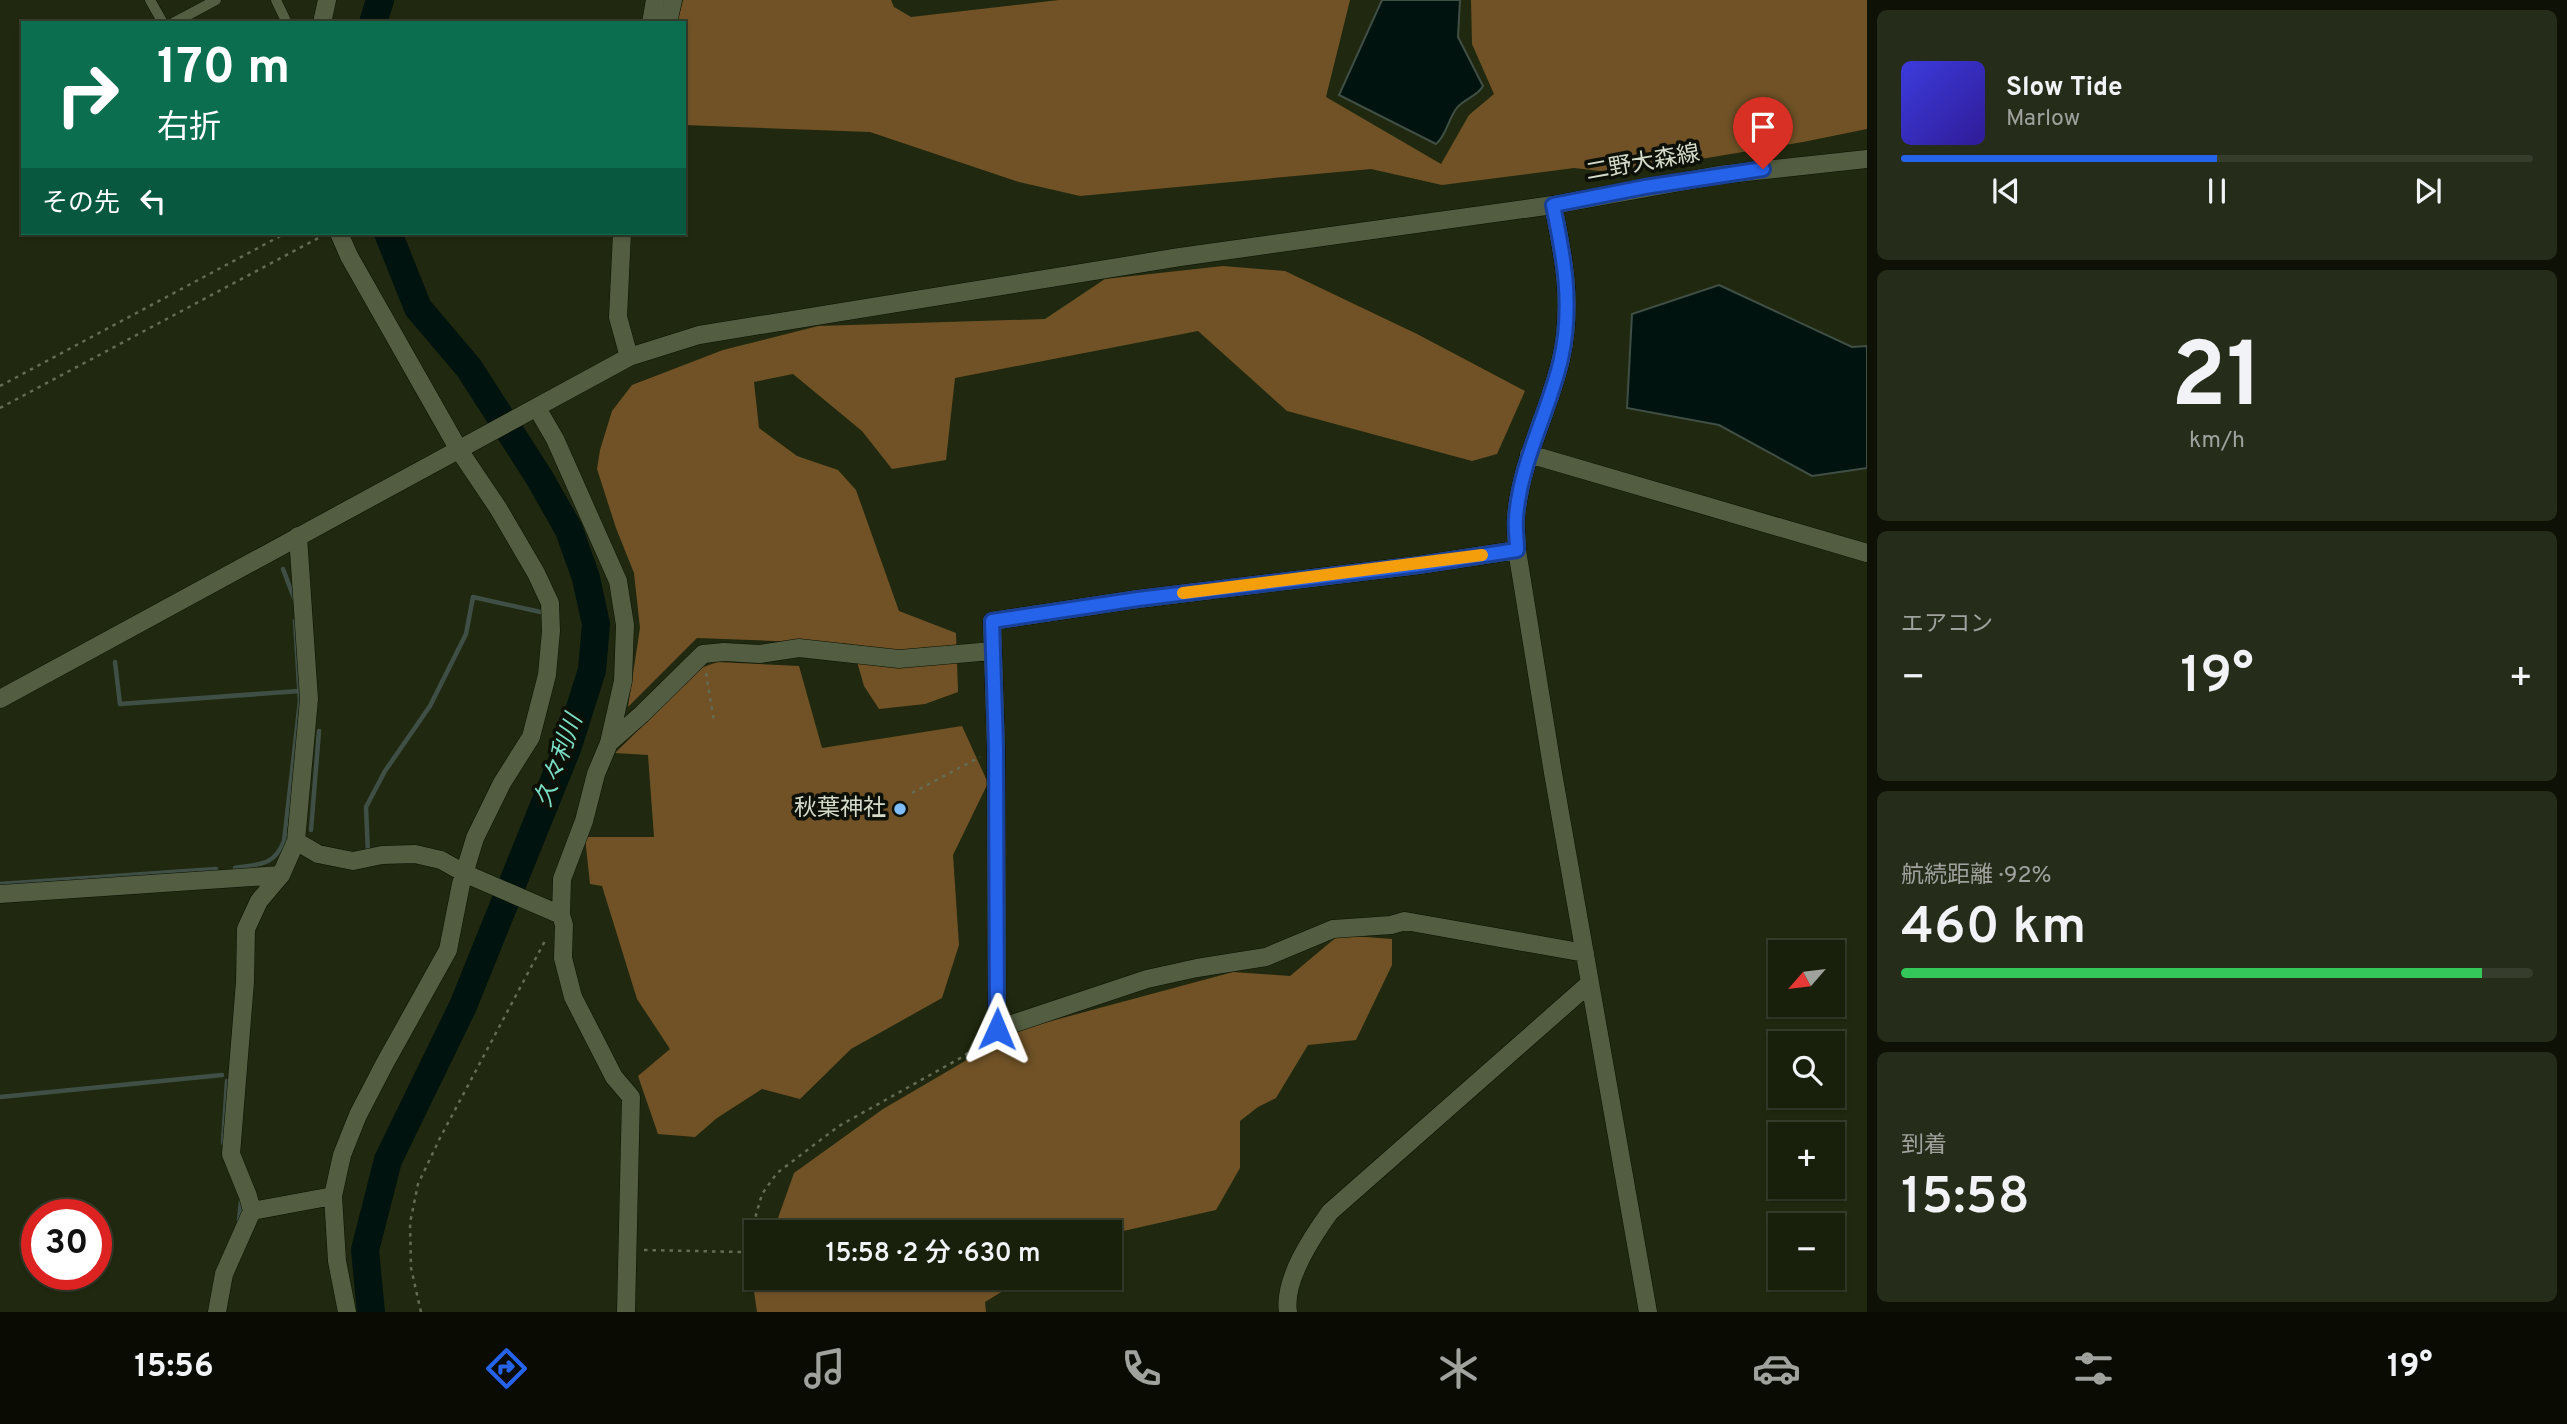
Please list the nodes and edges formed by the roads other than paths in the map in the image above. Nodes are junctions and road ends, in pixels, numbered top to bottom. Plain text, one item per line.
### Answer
1 (150, 0) edge
2 (216, 0) edge
3 (275, 0) edge
4 (327, 0) edge
5 (655, 0) edge
6 (673, 0) edge
7 (162, 21) edge
8 (177, 21) edge
9 (286, 21) edge
10 (322, 21) edge
11 (650, 21) edge
12 (668, 21) edge
13 (1867, 159) edge
14 (1553, 205) junction
15 (341, 235) edge
16 (622, 235) edge
17 (629, 357) junction
18 (537, 408) junction
19 (460, 450) junction
20 (1529, 454) junction
21 (298, 536) junction
22 (1517, 550) junction
23 (1867, 553) edge
24 (992, 651) junction
25 (0, 699) edge
26 (608, 743) junction
27 (296, 841) junction
28 (466, 874) junction
29 (281, 875) junction
30 (0, 894) edge
31 (562, 923) junction
32 (1585, 953) junction
33 (1590, 983) junction
34 (334, 1196) junction
35 (252, 1211) junction
36 (216, 1312) edge
37 (347, 1312) edge
38 (626, 1312) edge
39 (1288, 1312) edge
40 (1648, 1312) edge

1 - 7 lane
2 - 8 lane
3 - 9 lane
4 - 10 street
5 - 11 street
6 - 12 street
13 - 14 street, 二野大森線
14 - 17 street, 二野大森線
14 - 20 street
15 - 19 street
16 - 17 street
17 - 18 street, 二野大森線
18 - 19 street, 二野大森線
18 - 26 street
19 - 21 street, 二野大森線
19 - 28 street
20 - 22 street
20 - 23 street
21 - 25 street, 二野大森線
21 - 27 street
22 - 24 street
22 - 32 street
24 - 26 street
24 - 32 street
26 - 31 street
27 - 28 street
27 - 29 street
28 - 31 street
28 - 34 street
29 - 30 street
29 - 35 street
31 - 38 street
32 - 33 street
33 - 39 street
33 - 40 street
34 - 35 street
34 - 37 street
35 - 36 street

